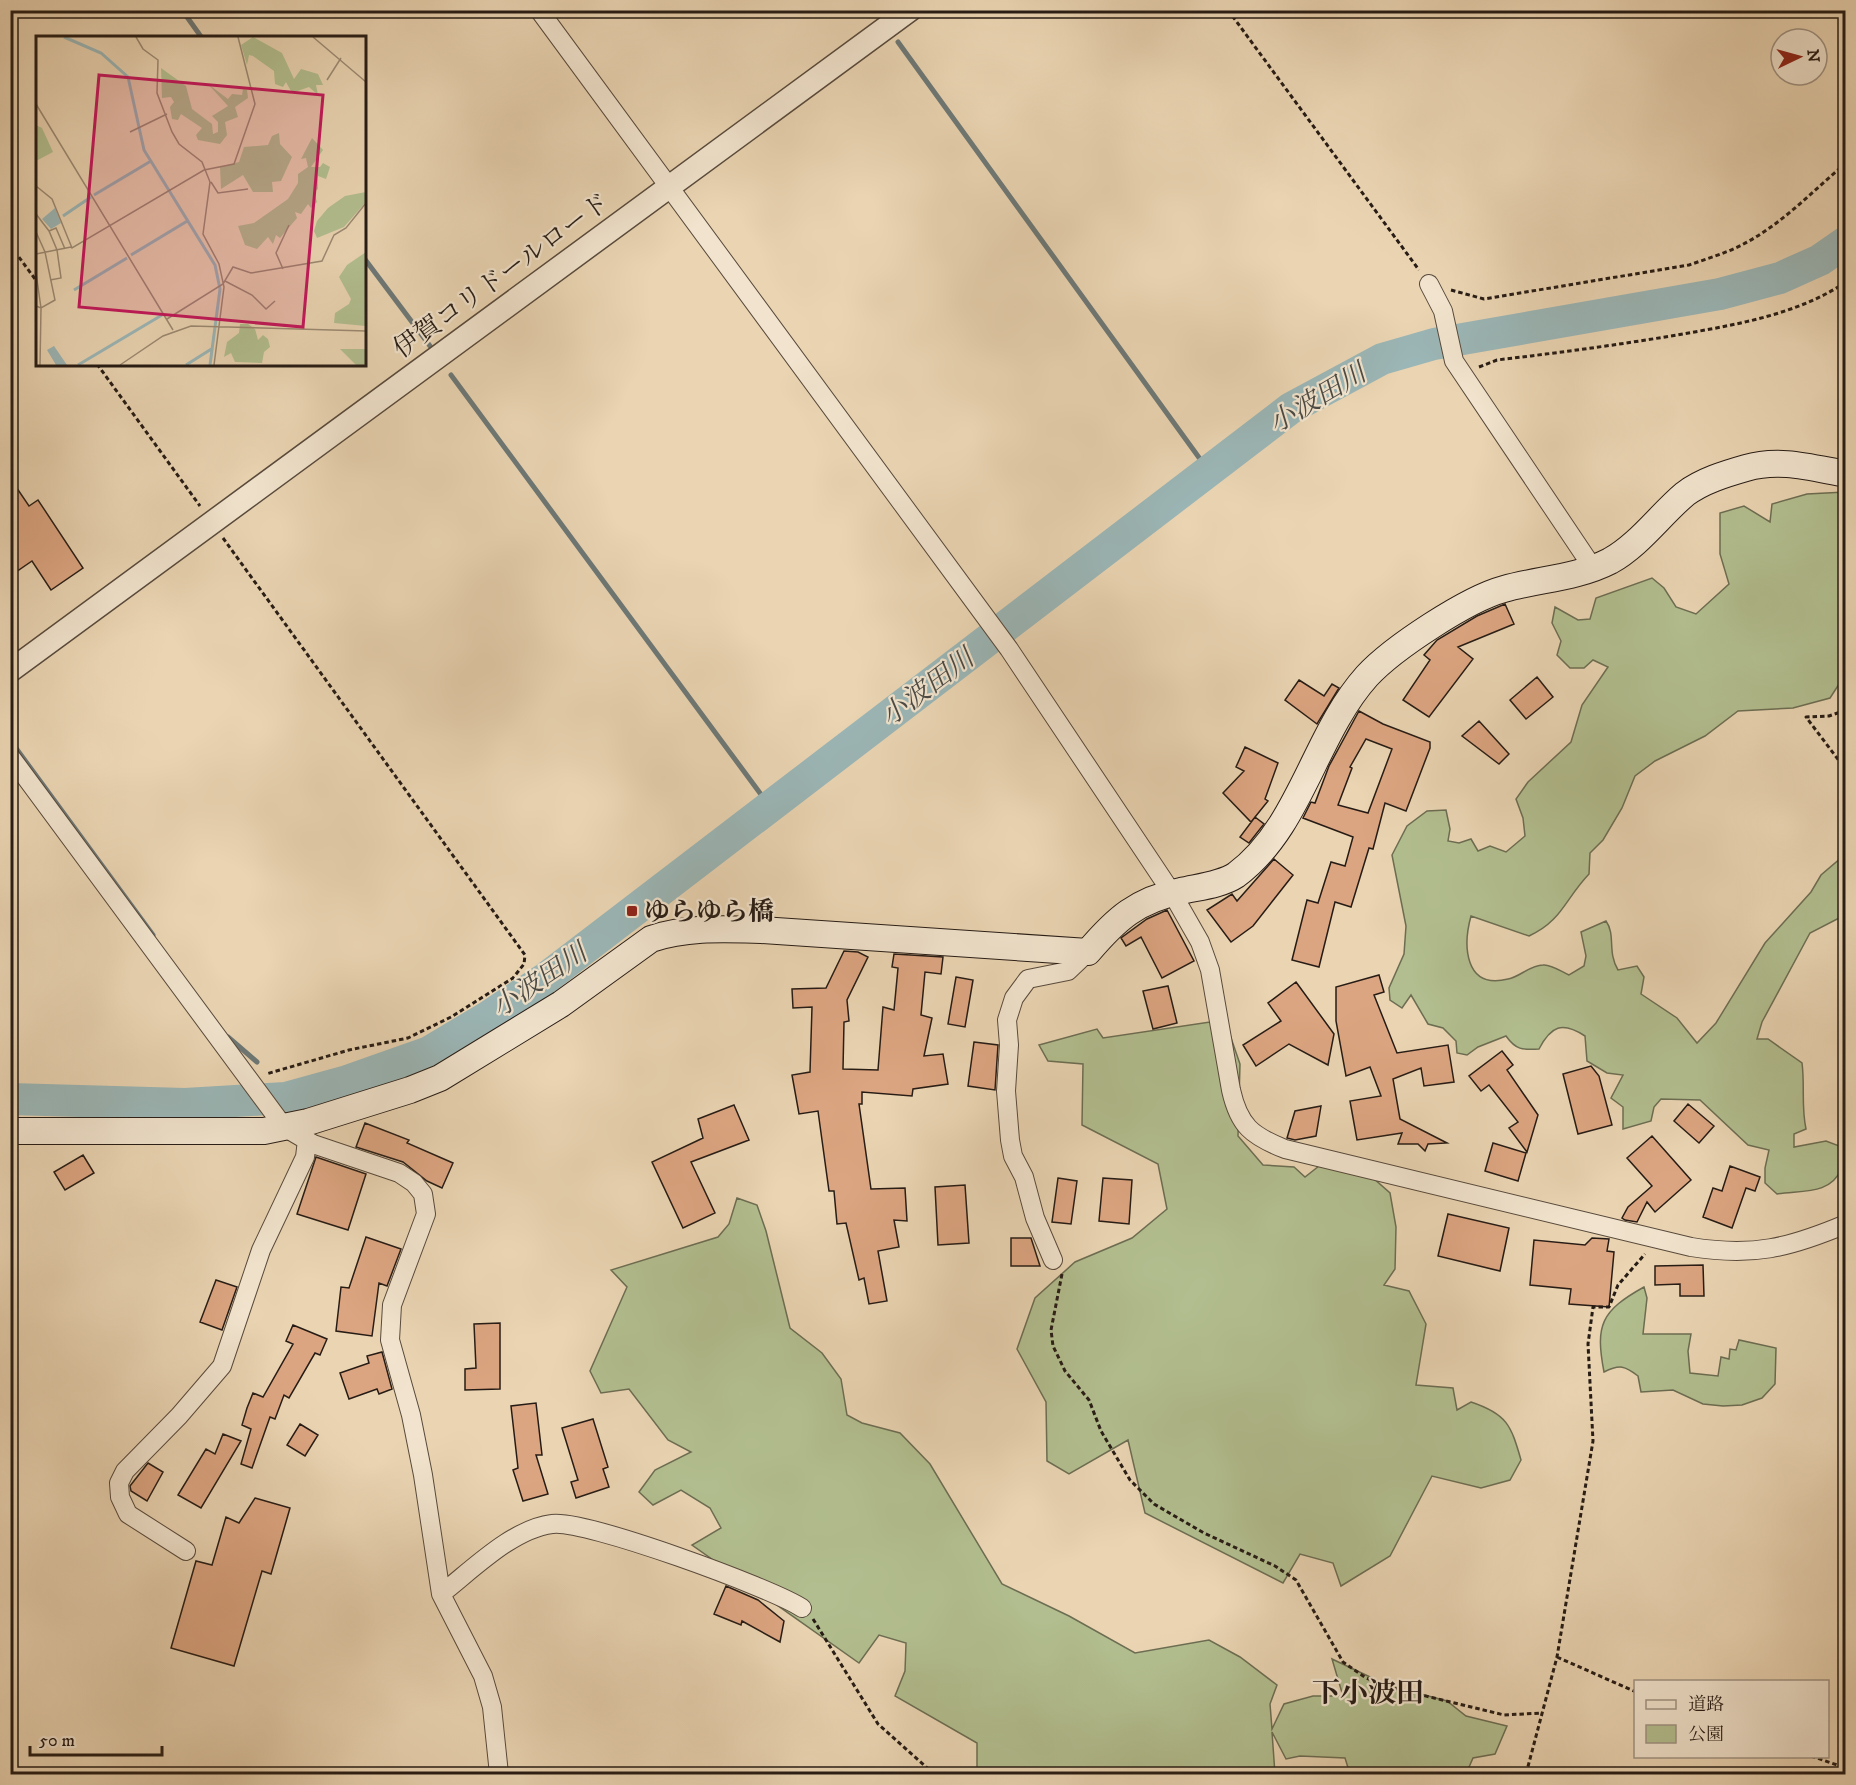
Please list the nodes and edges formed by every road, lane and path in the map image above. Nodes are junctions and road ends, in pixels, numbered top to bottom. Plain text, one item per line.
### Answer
1 (539, 10) edge
2 (910, 10) edge
3 (1228, 10) edge
4 (1845, 163) edge
5 (668, 188) junction
6 (10, 245) edge
7 (36, 280) edge
8 (1845, 282) edge
9 (1429, 284) junction
10 (98, 366) edge
11 (1459, 367) junction
12 (1845, 474) edge
13 (211, 522) junction
14 (1593, 568) junction
15 (10, 671) edge
16 (1845, 710) edge
17 (10, 756) edge
18 (1845, 770) edge
19 (1172, 892) junction
20 (1088, 952) junction
21 (250, 1083) junction
22 (278, 1119) junction
23 (10, 1131) edge
24 (307, 1140) junction
25 (1845, 1224) edge
26 (1657, 1238) junction
27 (1053, 1260) joint
28 (186, 1551) dead end
29 (441, 1594) junction
30 (802, 1608) joint
31 (1557, 1657) junction
32 (1634, 1692) edge
33 (1542, 1713) junction
34 (1817, 1758) edge
35 (1845, 1768) edge
36 (499, 1774) edge
37 (934, 1774) edge
38 (1526, 1774) edge

1 - 5 street
2 - 5 street, 伊賀コリドールロード
3 - 9 path
4 - 9 path
5 - 13 street, 伊賀コリドールロード
5 - 19 street
6 - 7 path
8 - 11 path
9 - 11 street
10 - 13 path
11 - 14 street
12 - 14 main road
13 - 15 street, 伊賀コリドールロード
13 - 21 path
14 - 19 main road
16 - 18 path
17 - 21 street
19 - 20 main road
19 - 26 street
20 - 22 main road
20 - 27 street
21 - 22 street
22 - 23 main road
22 - 24 street
24 - 28 street
24 - 29 street
25 - 26 street
26 - 31 path
27 - 33 path
29 - 30 street
29 - 36 street
30 - 37 path
31 - 32 path
31 - 33 path
33 - 38 path
34 - 35 path

